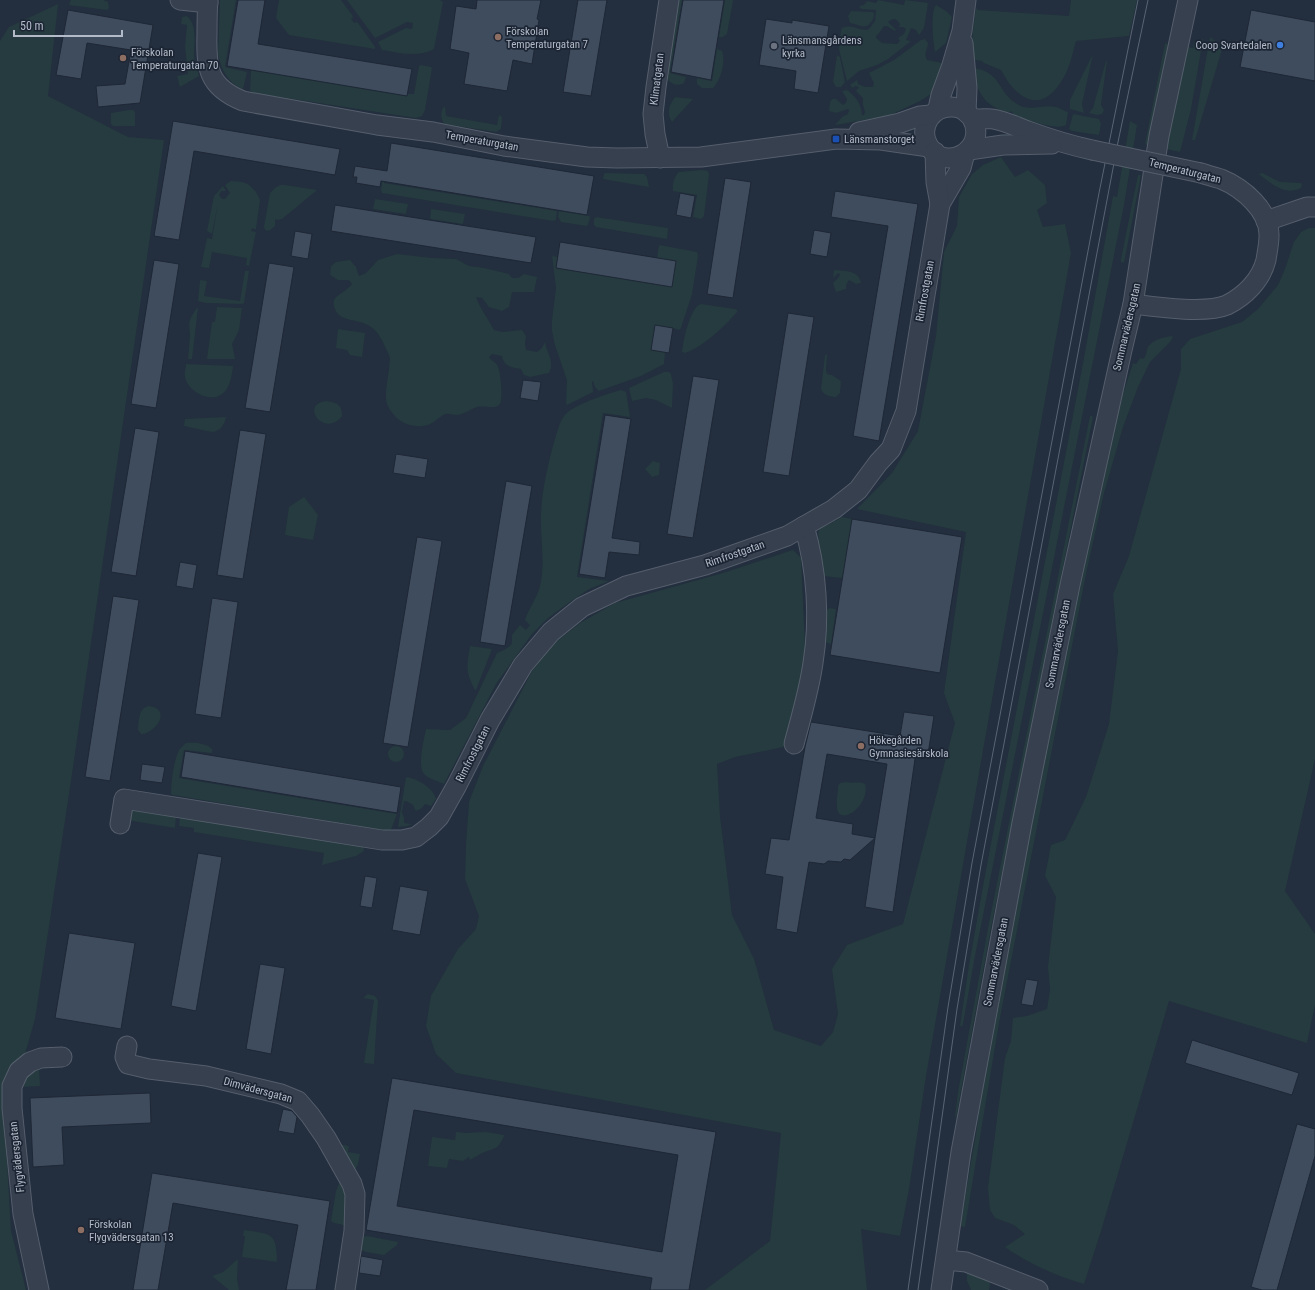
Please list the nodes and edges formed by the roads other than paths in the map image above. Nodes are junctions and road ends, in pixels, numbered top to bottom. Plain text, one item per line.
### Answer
1 (180, 0) edge
2 (669, 0) edge
3 (966, 0) edge
4 (1188, 0) edge
5 (208, 2) edge
6 (962, 31) junction
7 (935, 112) junction
8 (969, 115) junction
9 (836, 139) junction
10 (1061, 143) junction
11 (932, 150) junction
12 (967, 151) junction
13 (660, 158) junction
14 (940, 204) junction
15 (1315, 207) edge
16 (1266, 220) junction
17 (1134, 304) junction
18 (804, 526) junction
19 (794, 744) dead end
20 (120, 824) dead end
21 (127, 1046) dead end
22 (62, 1057) dead end
23 (946, 1260) junction
24 (39, 1290) edge
25 (345, 1290) edge
26 (941, 1290) edge
27 (1038, 1290) edge

1 - 5 street, Temperaturgatan
2 - 13 street, Klimatgatan
3 - 6 street
4 - 17 street, Sommarvädersgatan
5 - 13 street, Temperaturgatan
6 - 7 street
6 - 8 street
7 - 8 street, Temperaturgatan
7 - 9 street, Temperaturgatan
7 - 11 street
8 - 10 street, Temperaturgatan
8 - 12 street
9 - 11 street, Temperaturgatan
9 - 13 street, Temperaturgatan
10 - 12 street, Temperaturgatan
10 - 16 street, Temperaturgatan, bridge
11 - 12 street, Temperaturgatan
11 - 14 street, Rimfrostgatan
12 - 14 street, Rimfrostgatan
14 - 18 street, Rimfrostgatan
15 - 16 street
16 - 17 street, Temperaturgatan
17 - 23 street, Sommarvädersgatan
18 - 19 street
18 - 20 street, Rimfrostgatan
21 - 25 street, Dimvädersgatan
22 - 24 street, Flygvädersgatan
23 - 26 street, Sommarvädersgatan
23 - 27 street

